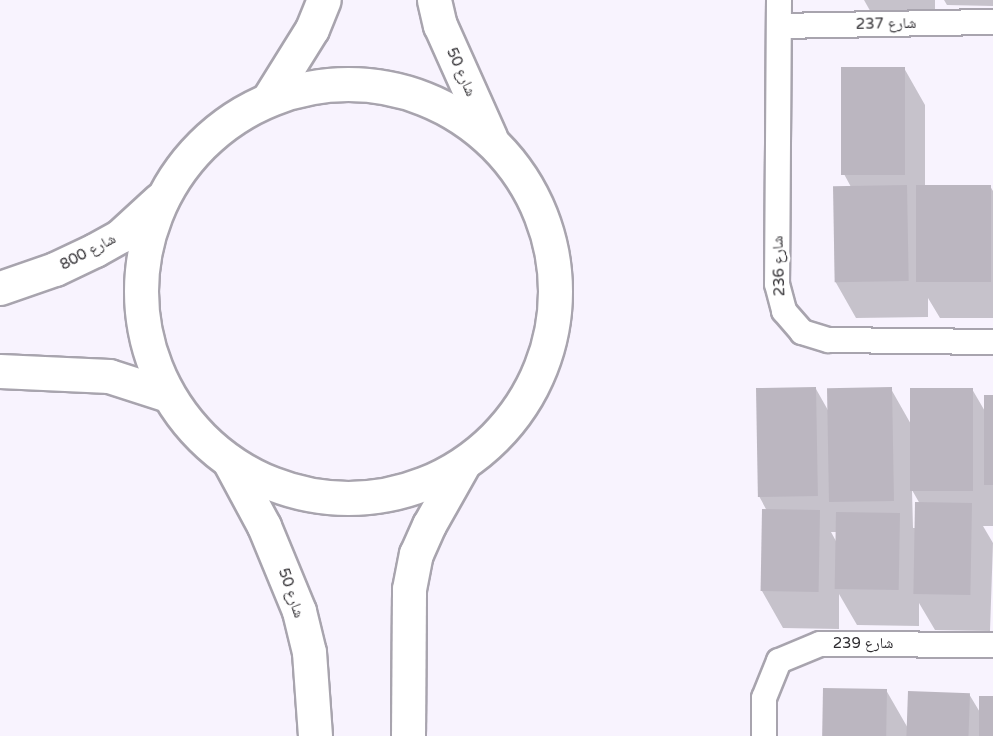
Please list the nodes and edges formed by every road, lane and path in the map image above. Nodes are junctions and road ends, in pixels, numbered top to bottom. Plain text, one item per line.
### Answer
1 (324, 0) edge
2 (434, 0) edge
3 (779, 0) edge
4 (993, 22) edge
5 (779, 26) junction
6 (269, 98) junction
7 (492, 141) junction
8 (164, 195) junction
9 (0, 288) edge
10 (993, 342) edge
11 (0, 371) edge
12 (168, 395) junction
13 (229, 461) junction
14 (464, 464) junction
15 (993, 645) edge
16 (315, 736) edge
17 (408, 736) edge
18 (764, 736) edge

1 - 6 main road
2 - 7 main road, شارع 50
3 - 5 street, شارع 236
4 - 5 street, شارع 237
5 - 10 street, شارع 236
6 - 7 main road
6 - 8 main road
7 - 14 main road
8 - 9 main road, شارع 800
8 - 12 main road
11 - 12 main road
12 - 13 main road
13 - 14 main road
13 - 16 main road, شارع 50
14 - 17 main road
15 - 18 street, شارع 239

